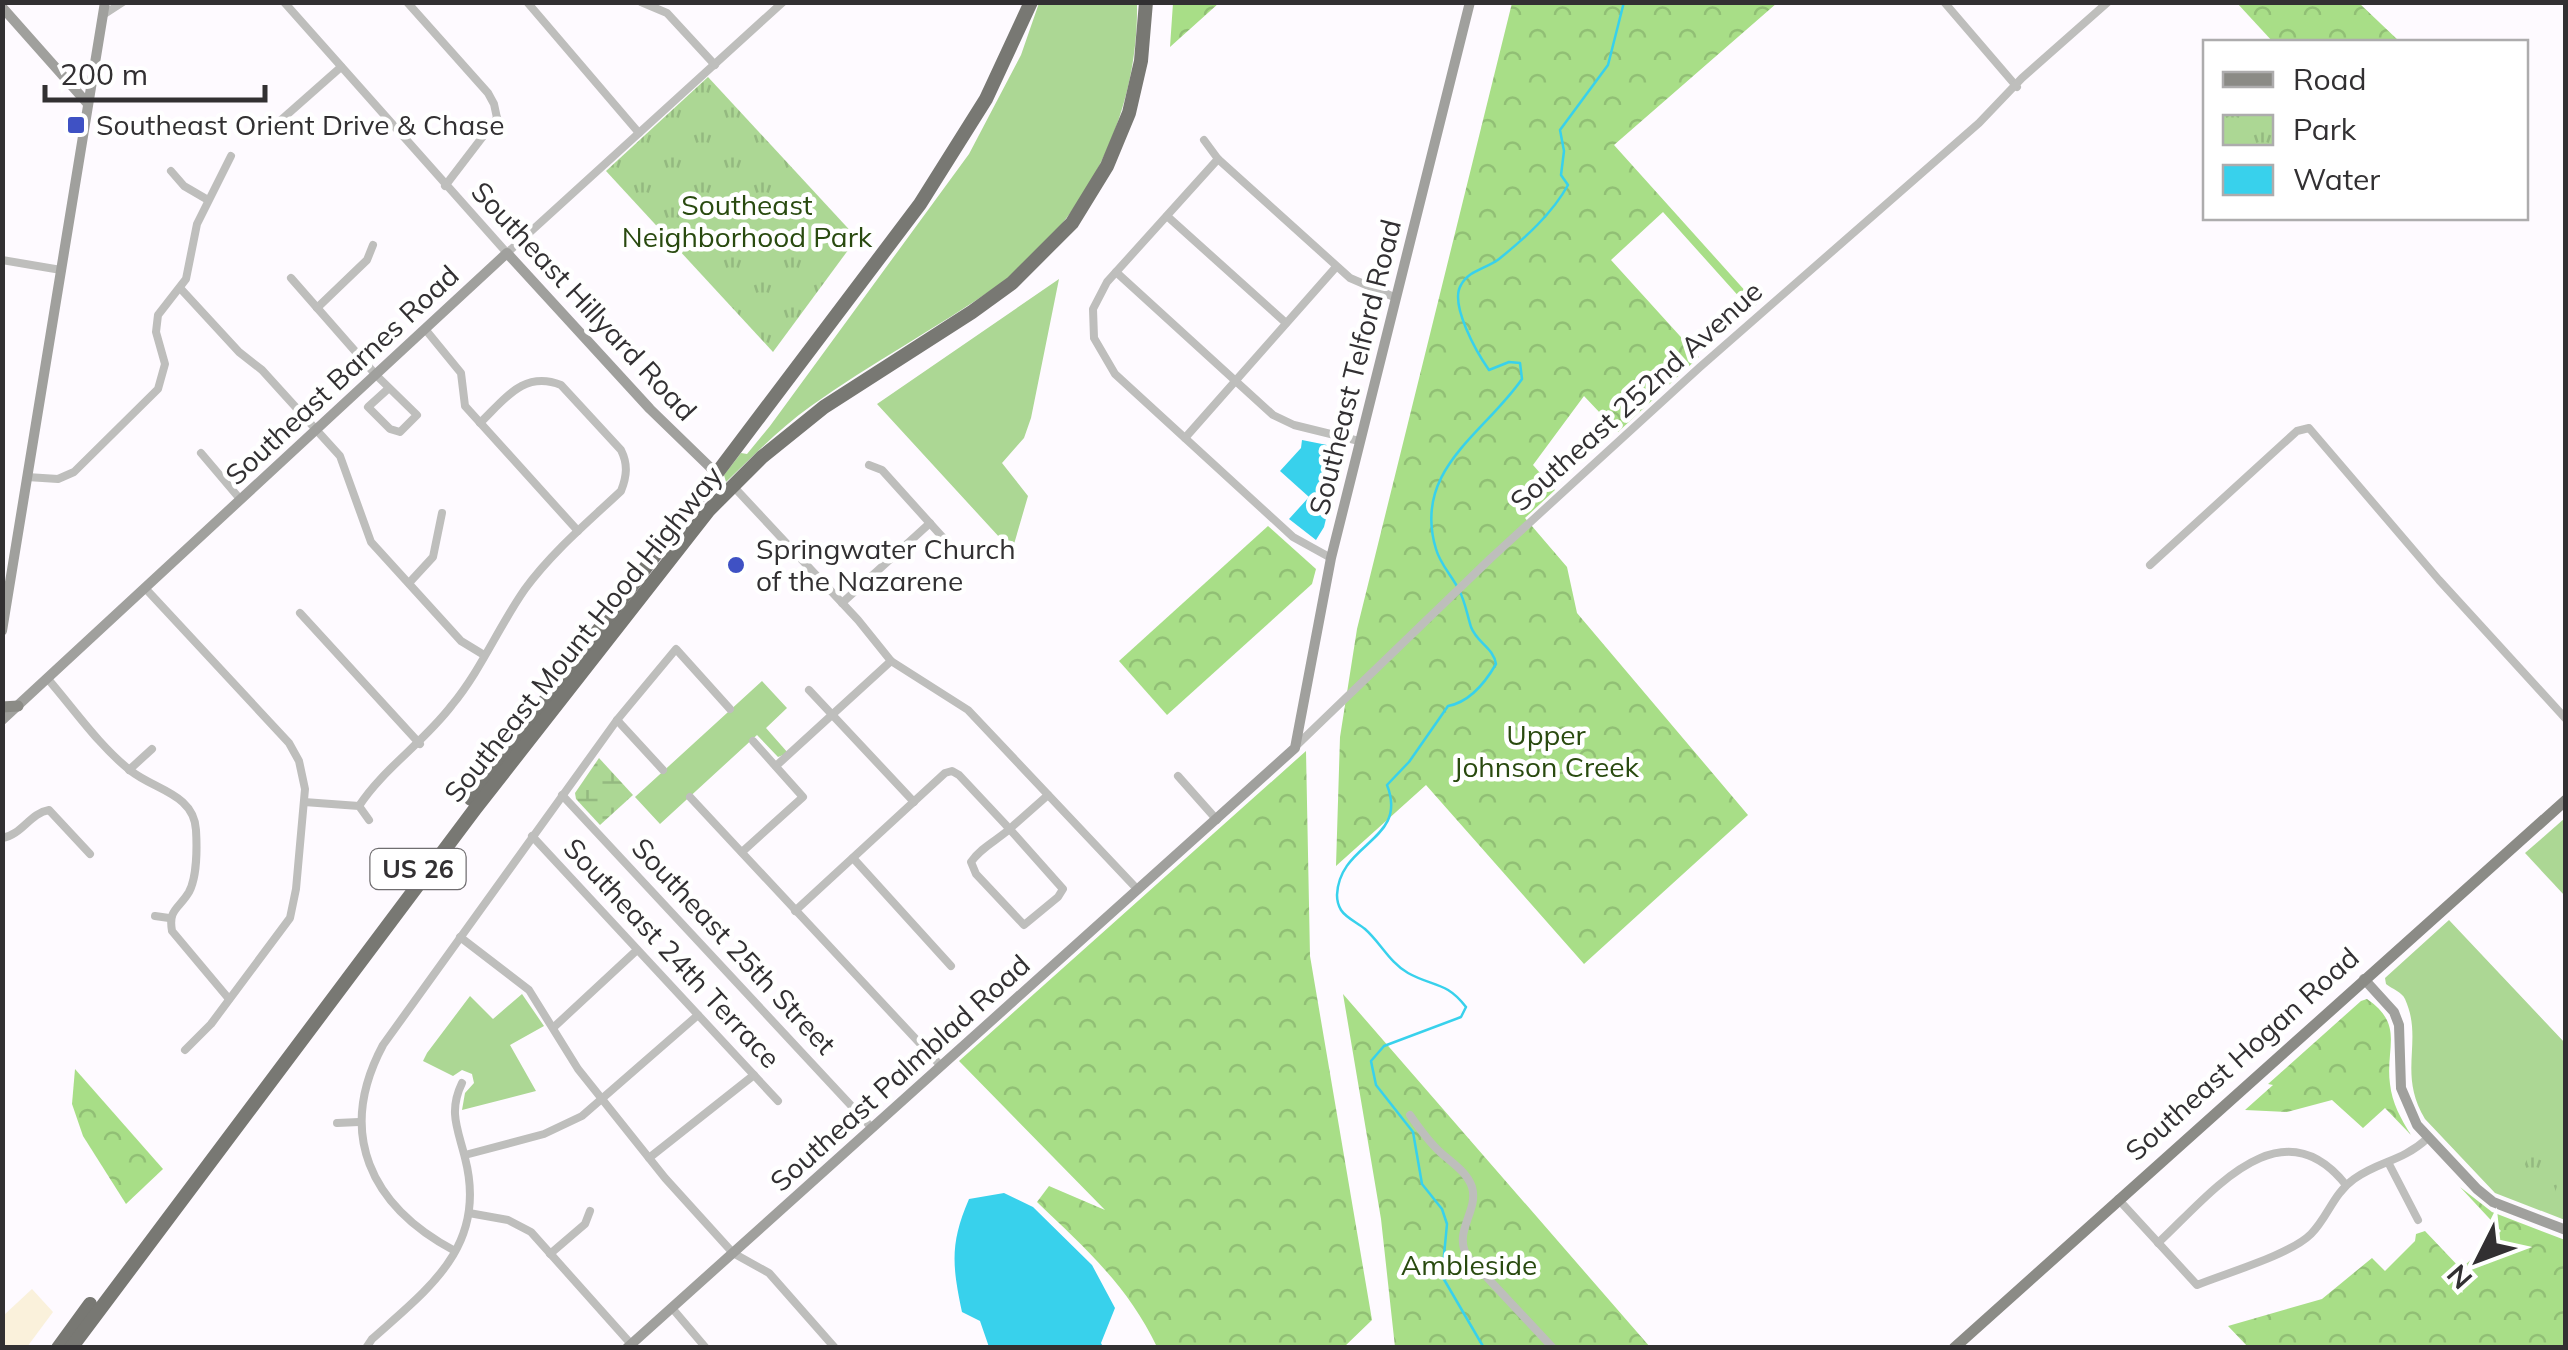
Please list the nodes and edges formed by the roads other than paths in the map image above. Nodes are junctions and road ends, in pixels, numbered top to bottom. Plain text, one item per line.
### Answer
1 (104, 2) edge
2 (123, 2) edge
3 (284, 2) edge
4 (407, 2) edge
5 (528, 2) edge
6 (641, 2) edge
7 (782, 2) edge
8 (1031, 2) edge
9 (1146, 2) edge
10 (1470, 2) edge
11 (1944, 2) edge
12 (2108, 2) edge
13 (656, 5) edge
14 (2, 7) edge
15 (102, 15) junction
16 (715, 64) junction
17 (341, 67) junction
18 (2017, 86) junction
19 (88, 104) junction
20 (497, 118) junction
21 (508, 118) dead end
22 (281, 120) dead end
23 (639, 133) junction
24 (1204, 140) dead end
25 (231, 156) dead end
26 (1218, 159) junction
27 (171, 172) dead end
28 (445, 186) junction
29 (208, 200) junction
30 (1167, 216) junction
31 (373, 245) dead end
32 (507, 253) junction
33 (2, 260) edge
34 (1336, 267) junction
35 (60, 270) junction
36 (1116, 272) junction
37 (291, 278) dead end
38 (180, 288) junction
39 (1394, 297) junction
40 (317, 308) junction
41 (1286, 323) junction
42 (425, 329) junction
43 (376, 374) junction
44 (1234, 380) junction
45 (389, 388) junction
46 (356, 393) junction
47 (368, 407) junction
48 (480, 423) junction
49 (316, 430) junction
50 (1186, 438) junction
51 (1359, 441) junction
52 (201, 453) dead end
53 (869, 464) dead end
54 (717, 474) junction
55 (27, 476) junction
56 (732, 486) junction
57 (240, 500) junction
58 (442, 513) dead end
59 (930, 523) junction
60 (578, 531) junction
61 (955, 551) dead end
62 (671, 558) junction
63 (1331, 558) junction
64 (2150, 565) dead end
65 (409, 583) junction
66 (145, 588) junction
67 (842, 603) junction
68 (300, 613) dead end
69 (2, 631) edge
70 (484, 655) junction
71 (891, 661) junction
72 (47, 678) junction
73 (809, 690) dead end
74 (2, 706) edge
75 (18, 706) junction
76 (730, 709) dead end
77 (832, 715) junction
78 (2566, 719) edge
79 (2, 720) edge
80 (617, 720) junction
81 (753, 741) dead end
82 (420, 744) junction
83 (1297, 745) junction
84 (152, 749) dead end
85 (776, 766) junction
86 (130, 770) junction
87 (663, 770) dead end
88 (1178, 776) dead end
89 (562, 795) junction
90 (1048, 796) junction
91 (690, 797) dead end
92 (2566, 800) edge
93 (304, 802) junction
94 (914, 802) junction
95 (359, 806) junction
96 (369, 820) dead end
97 (1217, 820) junction
98 (1010, 830) junction
99 (1204, 832) joint
100 (532, 836) junction
101 (6, 838) edge
102 (14, 848) dead end
103 (742, 852) junction
104 (90, 854) dead end
105 (853, 858) junction
106 (1138, 890) junction
107 (796, 911) junction
108 (154, 916) dead end
109 (170, 918) junction
110 (460, 937) junction
111 (637, 950) junction
112 (951, 966) dead end
113 (2364, 979) junction
114 (229, 999) junction
115 (698, 1015) junction
116 (554, 1027) junction
117 (185, 1050) dead end
118 (941, 1066) junction
119 (754, 1075) junction
120 (462, 1083) dead end
121 (602, 1100) junction
122 (778, 1101) dead end
123 (1410, 1115) dead end
124 (360, 1122) junction
125 (337, 1123) dead end
126 (872, 1128) junction
127 (2428, 1138) junction
128 (464, 1154) junction
129 (649, 1158) junction
130 (2388, 1164) junction
131 (2346, 1186) junction
132 (2118, 1199) junction
133 (590, 1211) dead end
134 (469, 1213) junction
135 (2418, 1220) dead end
136 (2566, 1230) edge
137 (2158, 1243) junction
138 (455, 1251) junction
139 (733, 1253) junction
140 (550, 1254) junction
141 (672, 1308) junction
142 (629, 1346) edge
143 (58, 1348) edge
144 (71, 1348) edge
145 (366, 1348) edge
146 (706, 1348) edge
147 (835, 1348) edge
148 (1553, 1348) edge
149 (1954, 1348) edge

1 - 15 street
2 - 15 street
3 - 17 street, Southeast Hillyard Road
4 - 20 street
5 - 23 street
6 - 13 street
7 - 16 street, Southeast Barnes Road
8 - 54 highway, Southeast Mount Hood Highway / US 26
9 - 56 highway, Southeast Mount Hood Highway / US 26
10 - 39 street, Southeast Telford Road
11 - 18 street
12 - 18 street, Southeast 252nd Avenue
13 - 16 street
14 - 19 street
15 - 19 street
16 - 23 street, Southeast Barnes Road
17 - 22 street
17 - 28 street, Southeast Hillyard Road
18 - 83 street, Southeast 252nd Avenue
19 - 35 street
20 - 21 street
20 - 28 street
23 - 32 street, Southeast Barnes Road
24 - 26 street
25 - 29 street
26 - 30 street
26 - 34 street
27 - 29 street
28 - 32 street, Southeast Hillyard Road
29 - 38 street
30 - 36 street
30 - 41 street
31 - 40 street
32 - 42 street, Southeast Barnes Road
32 - 54 street, Southeast Hillyard Road
33 - 35 street
34 - 39 street
34 - 41 street
35 - 55 street
36 - 44 street
36 - 50 street
37 - 40 street
38 - 49 street
38 - 55 street
39 - 51 street, Southeast Telford Road
40 - 43 street
41 - 44 street
42 - 43 street, Southeast Barnes Road
42 - 48 street
43 - 45 street
43 - 46 street, Southeast Barnes Road
44 - 50 street
44 - 51 street
45 - 47 street
45 - 47 street
46 - 47 street
46 - 49 street, Southeast Barnes Road
48 - 60 street
48 - 60 street
49 - 57 street, Southeast Barnes Road
49 - 65 street
50 - 63 street
51 - 63 street, Southeast Telford Road
52 - 57 street
53 - 59 street
54 - 62 highway
54 - 143 highway, Southeast Mount Hood Highway / US 26
55 - 69 street
56 - 62 highway, Southeast Mount Hood Highway / US 26
56 - 67 street
57 - 66 street, Southeast Barnes Road
58 - 65 street
59 - 61 street
59 - 67 street
60 - 70 street
62 - 144 highway, Southeast Mount Hood Highway / US 26
63 - 83 street, Southeast Telford Road
64 - 78 street
65 - 70 street
66 - 72 street, Southeast Barnes Road
66 - 93 street
67 - 71 street
68 - 82 street
70 - 82 street
71 - 77 street
71 - 90 street
72 - 75 street, Southeast Barnes Road
72 - 86 street
73 - 77 street
74 - 75 main road
75 - 79 street, Southeast Barnes Road
76 - 80 street
77 - 85 street
77 - 94 street
80 - 87 street
80 - 89 street
81 - 85 street
82 - 95 street
83 - 97 street, Southeast 252nd Avenue
84 - 86 street
85 - 103 street
86 - 109 street
88 - 97 street
89 - 100 street
89 - 126 street, Southeast 25th Street
90 - 98 street
90 - 106 street
91 - 103 street
92 - 113 main road, Southeast Hogan Road
93 - 95 street
93 - 114 street
94 - 98 street
94 - 105 street
95 - 96 street
97 - 99 street, Southeast 252nd Avenue
98 - 98 street
99 - 106 street, Southeast Palmblad Road
100 - 110 street
100 - 111 street, Southeast 24th Terrace
101 - 102 street
101 - 104 street
103 - 107 street
105 - 107 street
105 - 112 street
106 - 118 street, Southeast Palmblad Road
107 - 118 street
108 - 109 street
109 - 114 street
110 - 116 street
110 - 124 street
111 - 115 street, Southeast 24th Terrace
111 - 116 street
113 - 127 street
113 - 132 main road, Southeast Hogan Road
114 - 117 street
115 - 119 street, Southeast 24th Terrace
115 - 121 street
116 - 121 street
118 - 126 street, Southeast Palmblad Road
119 - 122 street, Southeast 24th Terrace
119 - 129 street
120 - 128 street
121 - 128 street
121 - 129 street
123 - 148 street
124 - 125 street
124 - 138 street
126 - 139 street, Southeast Palmblad Road
127 - 130 street
127 - 136 street
128 - 134 street
129 - 139 street
130 - 131 street
130 - 135 street
131 - 137 street
131 - 137 street
132 - 137 street
132 - 149 main road, Southeast Hogan Road
133 - 140 street
134 - 138 street
134 - 140 street
138 - 145 street
139 - 141 street, Southeast Palmblad Road
139 - 147 street
140 - 142 street
141 - 142 street, Southeast Palmblad Road
141 - 146 street

